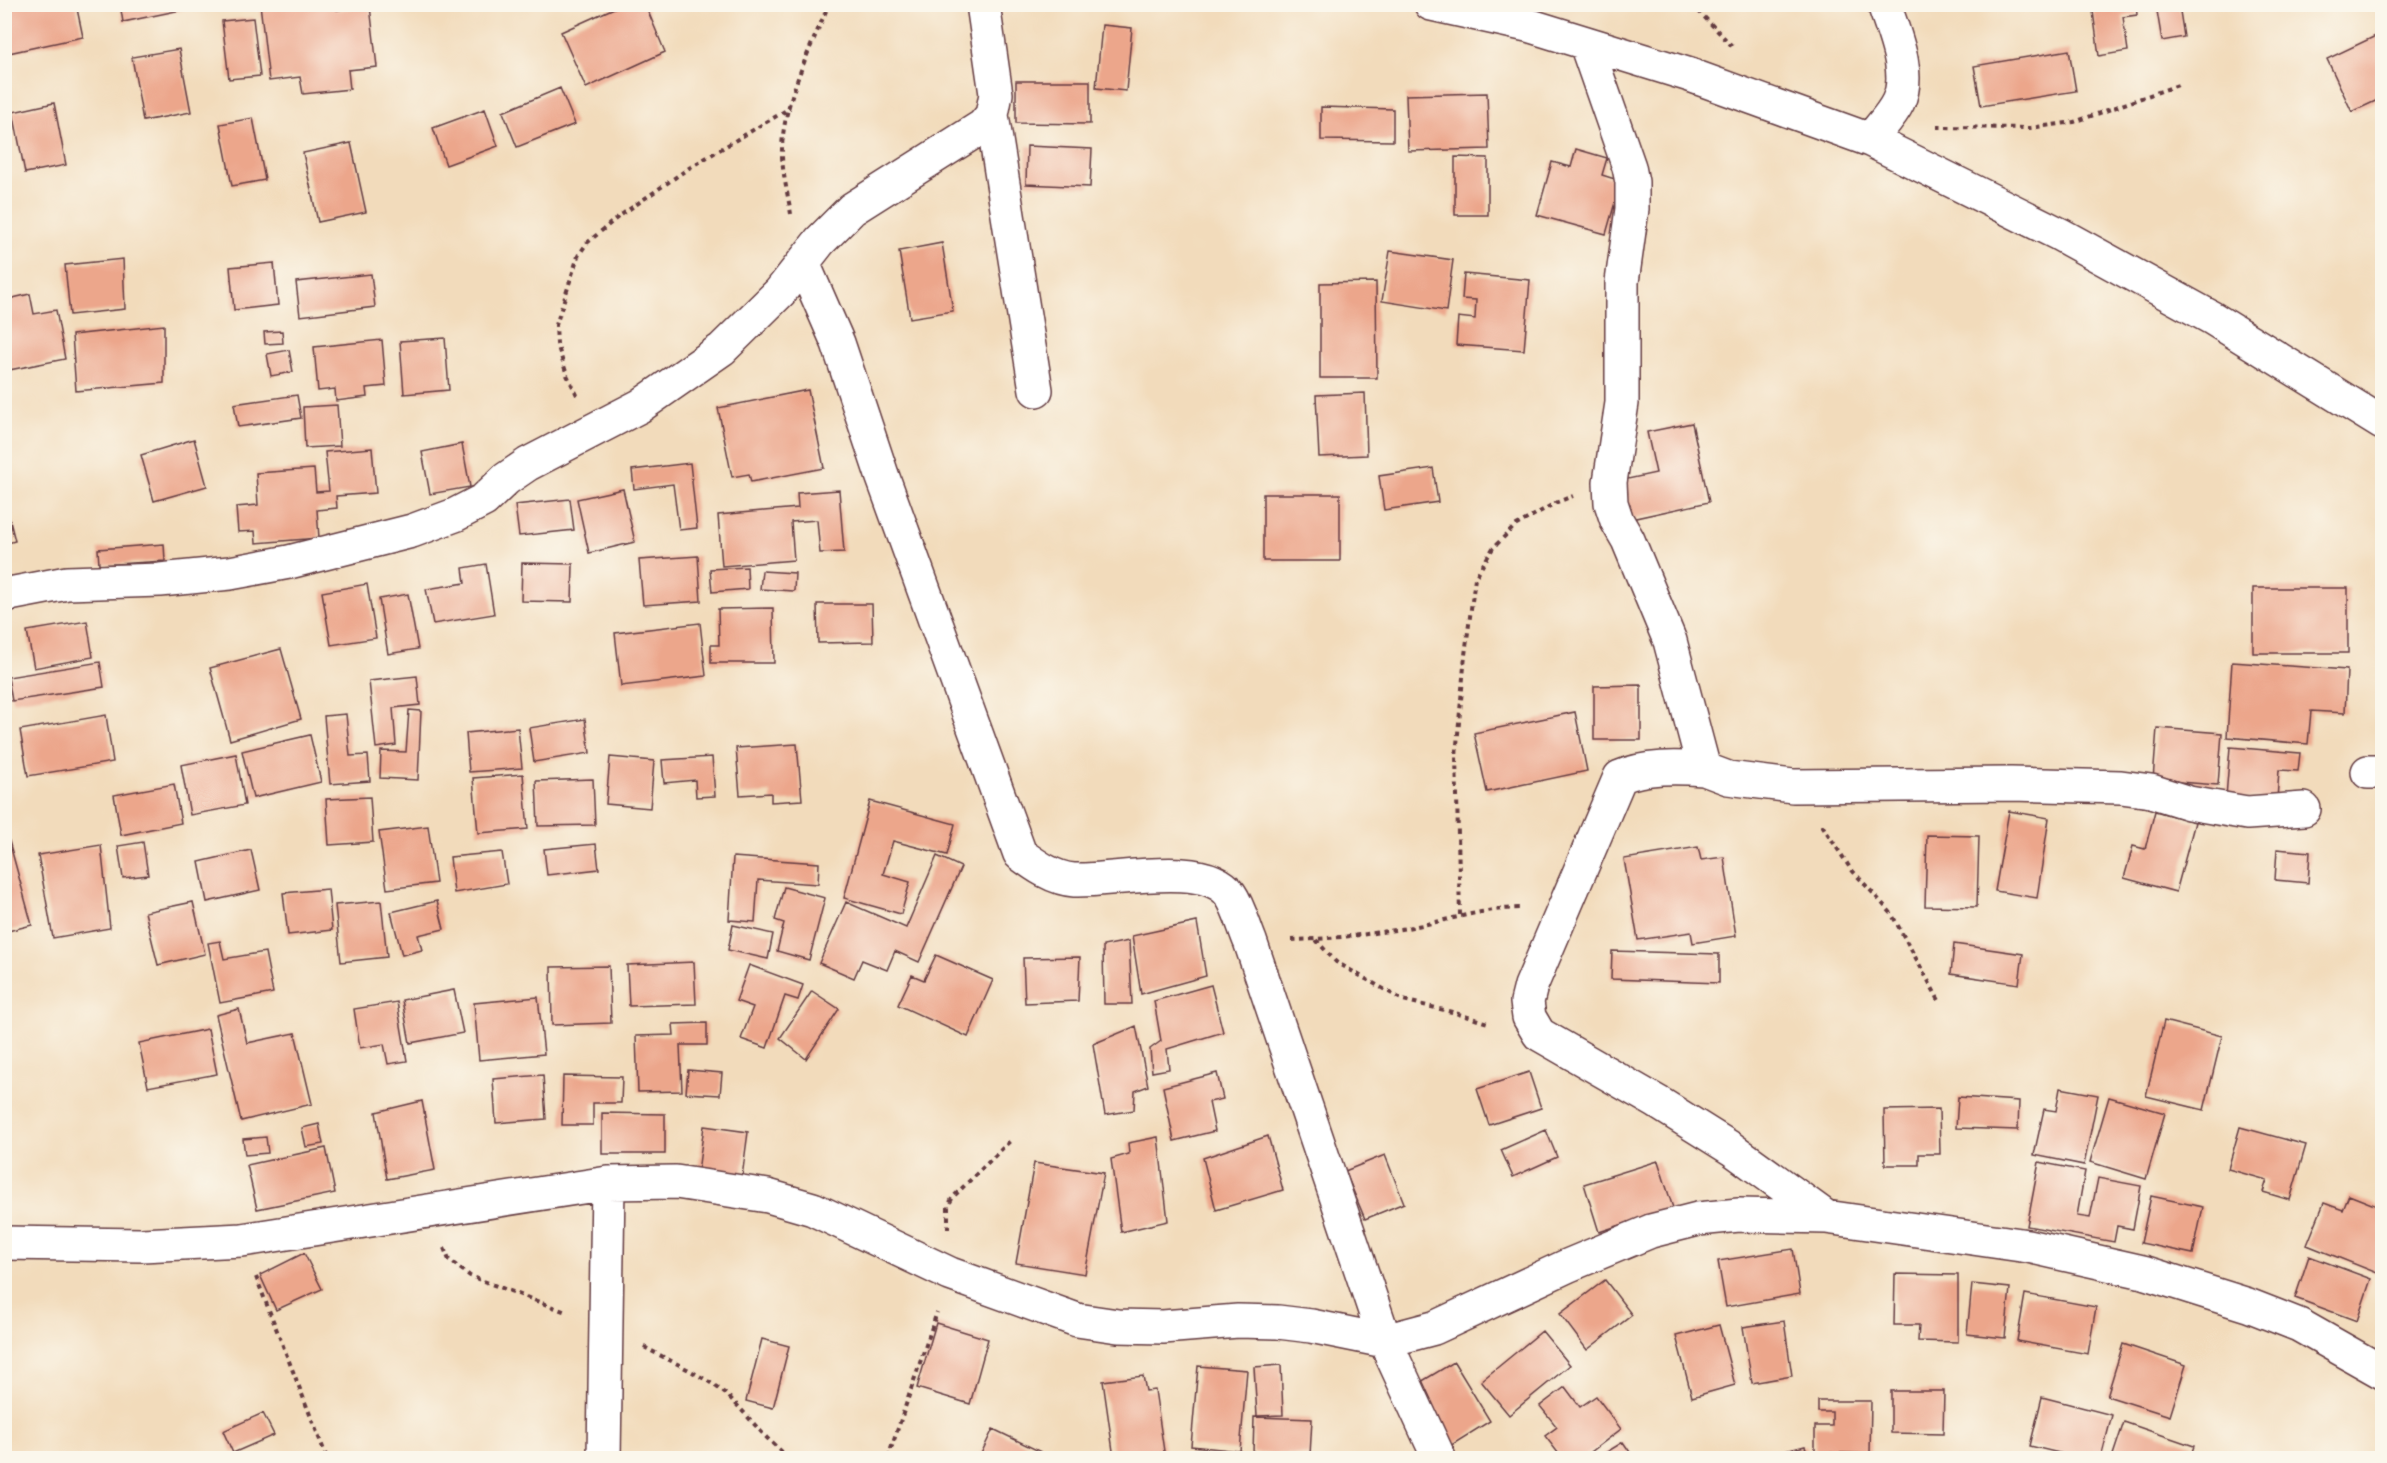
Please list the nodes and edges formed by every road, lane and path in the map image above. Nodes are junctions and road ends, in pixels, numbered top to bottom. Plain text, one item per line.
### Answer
1 (829, 4) edge
2 (983, 4) edge
3 (1431, 4) edge
4 (1555, 4) edge
5 (1884, 4) edge
6 (1531, 26) junction
7 (1586, 44) junction
8 (2181, 84) dead end
9 (789, 108) junction
10 (992, 115) junction
11 (1876, 132) junction
12 (803, 263) junction
13 (1036, 390) dead end
14 (2382, 423) edge
15 (606, 425) junction
16 (1610, 482) junction
17 (4, 595) edge
18 (1704, 769) junction
19 (1793, 786) junction
20 (2304, 809) dead end
21 (1563, 908) junction
22 (1460, 915) junction
23 (1316, 940) junction
24 (1250, 941) junction
25 (1941, 1004) dead end
26 (1539, 1034) junction
27 (1010, 1141) dead end
28 (608, 1183) junction
29 (1826, 1217) junction
30 (242, 1240) junction
31 (4, 1243) edge
32 (950, 1274) junction
33 (1385, 1341) junction
34 (2382, 1372) edge
35 (327, 1458) edge
36 (604, 1458) edge
37 (888, 1458) edge
38 (1439, 1458) edge

1 - 9 path
2 - 10 street
3 - 6 street
4 - 6 street
5 - 11 street
6 - 7 street
7 - 11 street
7 - 16 street
8 - 11 path
9 - 12 path
9 - 15 path
10 - 12 street
10 - 13 street
11 - 14 street
12 - 15 street
12 - 24 street
15 - 17 street
16 - 18 street
16 - 22 path
18 - 19 street
18 - 21 street
19 - 20 street
19 - 25 path
21 - 22 path
21 - 26 street
22 - 23 path
23 - 24 path
23 - 26 path
24 - 33 street
26 - 29 street
27 - 32 path
28 - 30 street
28 - 32 street
28 - 36 street
29 - 33 street
29 - 34 street
30 - 31 street
30 - 35 path
32 - 33 street
32 - 37 path
33 - 38 street

